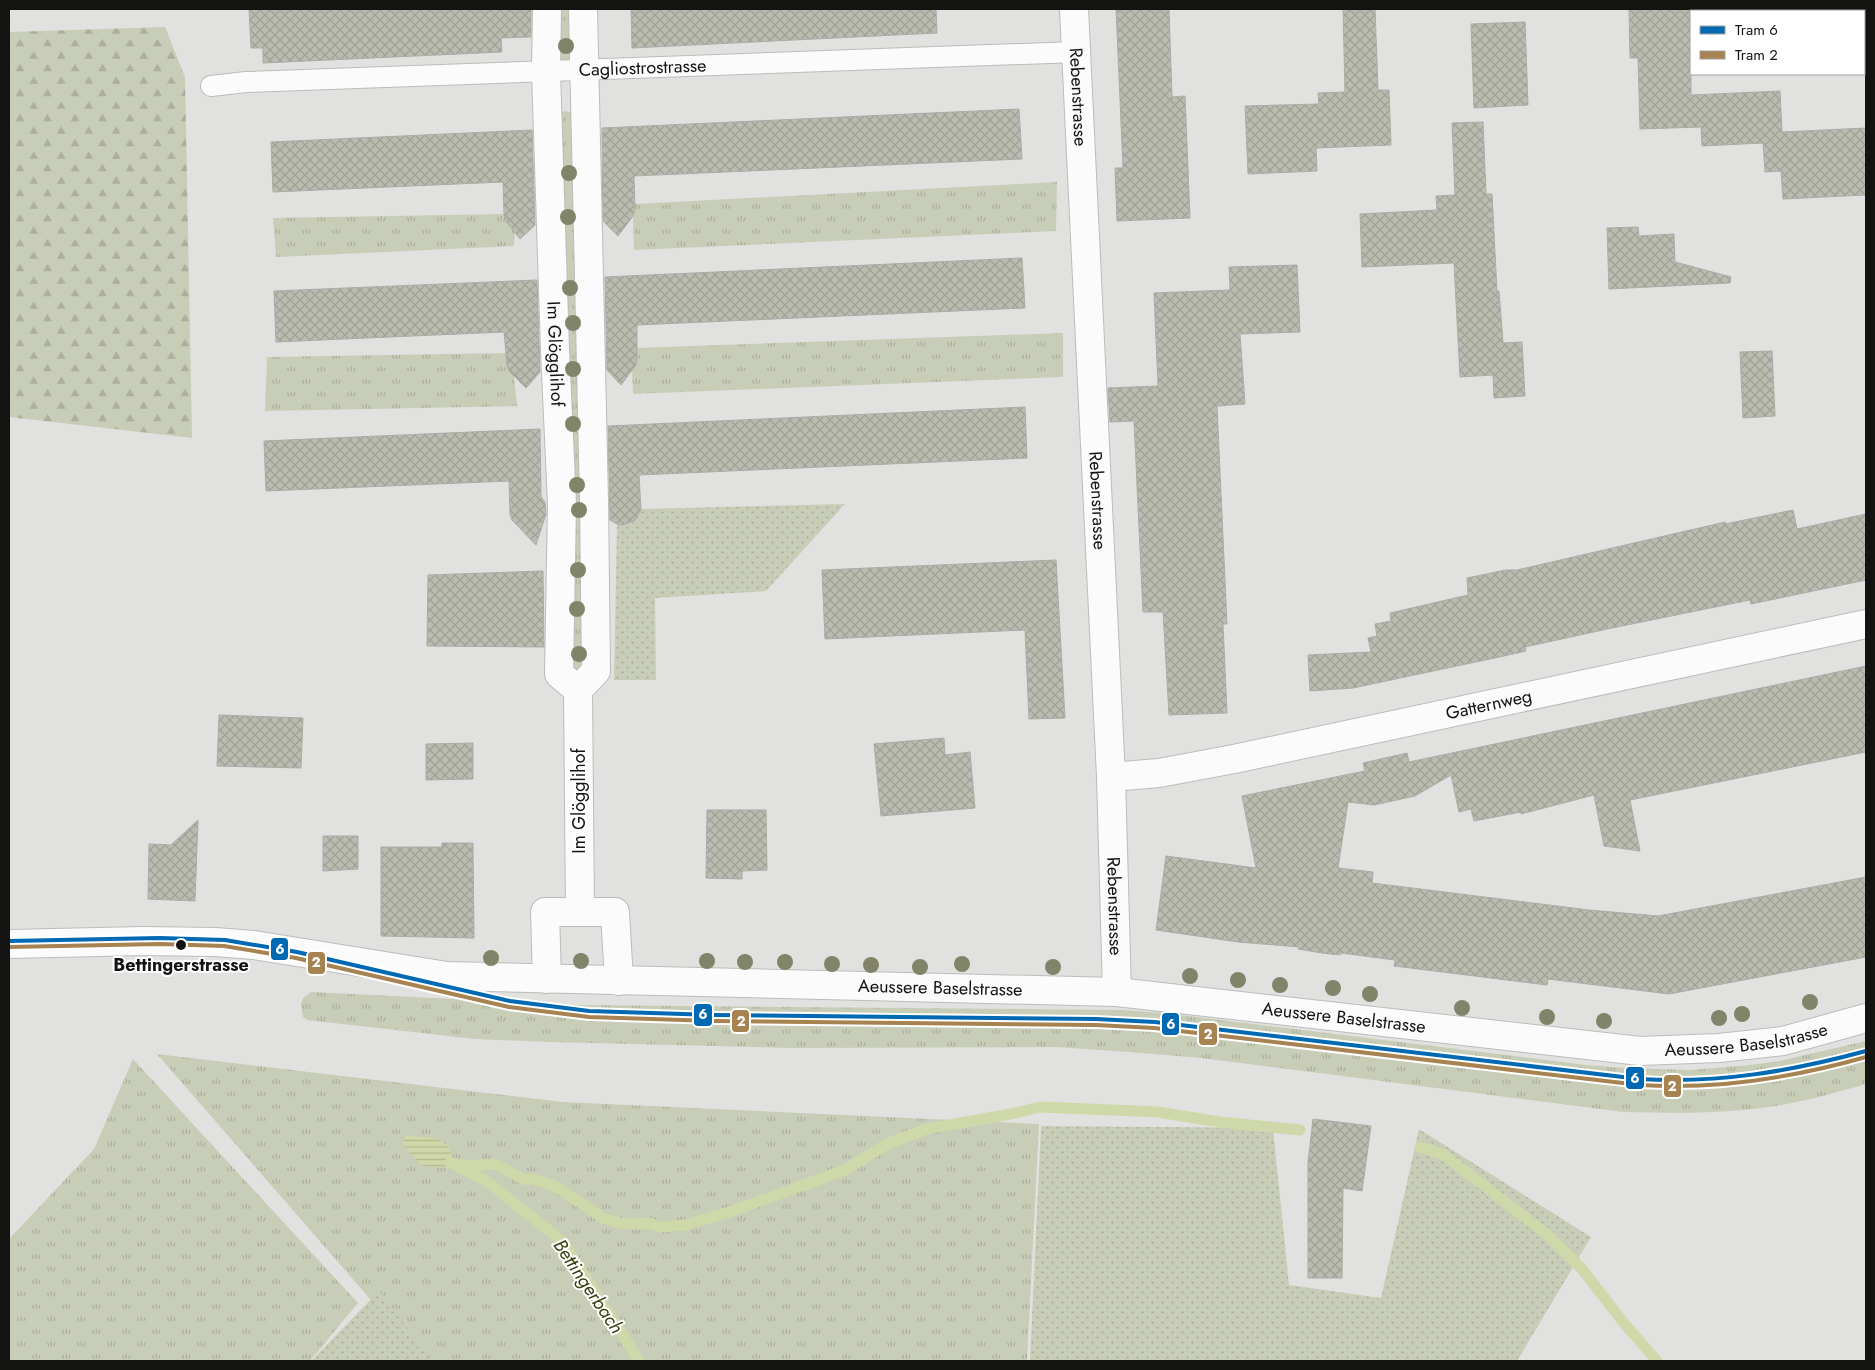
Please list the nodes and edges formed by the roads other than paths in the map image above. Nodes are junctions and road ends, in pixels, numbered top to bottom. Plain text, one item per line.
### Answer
1 (547, 9) edge
2 (583, 9) edge
3 (1074, 9) edge
4 (1076, 52) junction
5 (584, 70) junction
6 (546, 71) junction
7 (211, 86) dead end
8 (588, 247) junction
9 (552, 248) junction
10 (592, 395) junction
11 (557, 398) junction
12 (595, 545) junction
13 (561, 547) junction
14 (1866, 624) edge
15 (578, 690) junction
16 (1111, 777) junction
17 (580, 912) junction
18 (9, 944) edge
19 (547, 979) junction
20 (619, 981) junction
21 (1117, 992) junction
22 (1866, 1018) edge

1 - 6 street, Im Glögglihof
2 - 5 street, Im Glögglihof
3 - 4 street, Rebenstrasse
4 - 5 lane, Cagliostrostrasse
4 - 16 street, Rebenstrasse
5 - 6 lane, Cagliostrostrasse
5 - 8 street, Im Glögglihof
6 - 7 lane, Cagliostrostrasse
6 - 9 street, Im Glögglihof
8 - 9 street
8 - 10 street, Im Glögglihof
9 - 11 street, Im Glögglihof
10 - 11 street
10 - 12 street, Im Glögglihof
11 - 13 street, Im Glögglihof
12 - 13 street
12 - 15 street, Im Glögglihof
13 - 15 street, Im Glögglihof
14 - 16 street, Gatternweg
15 - 17 street, Im Glögglihof
16 - 21 street, Rebenstrasse
17 - 19 street
17 - 20 street
18 - 19 street, Aeussere Baselstrasse
19 - 20 street, Aeussere Baselstrasse
20 - 21 street, Aeussere Baselstrasse
21 - 22 street, Aeussere Baselstrasse

